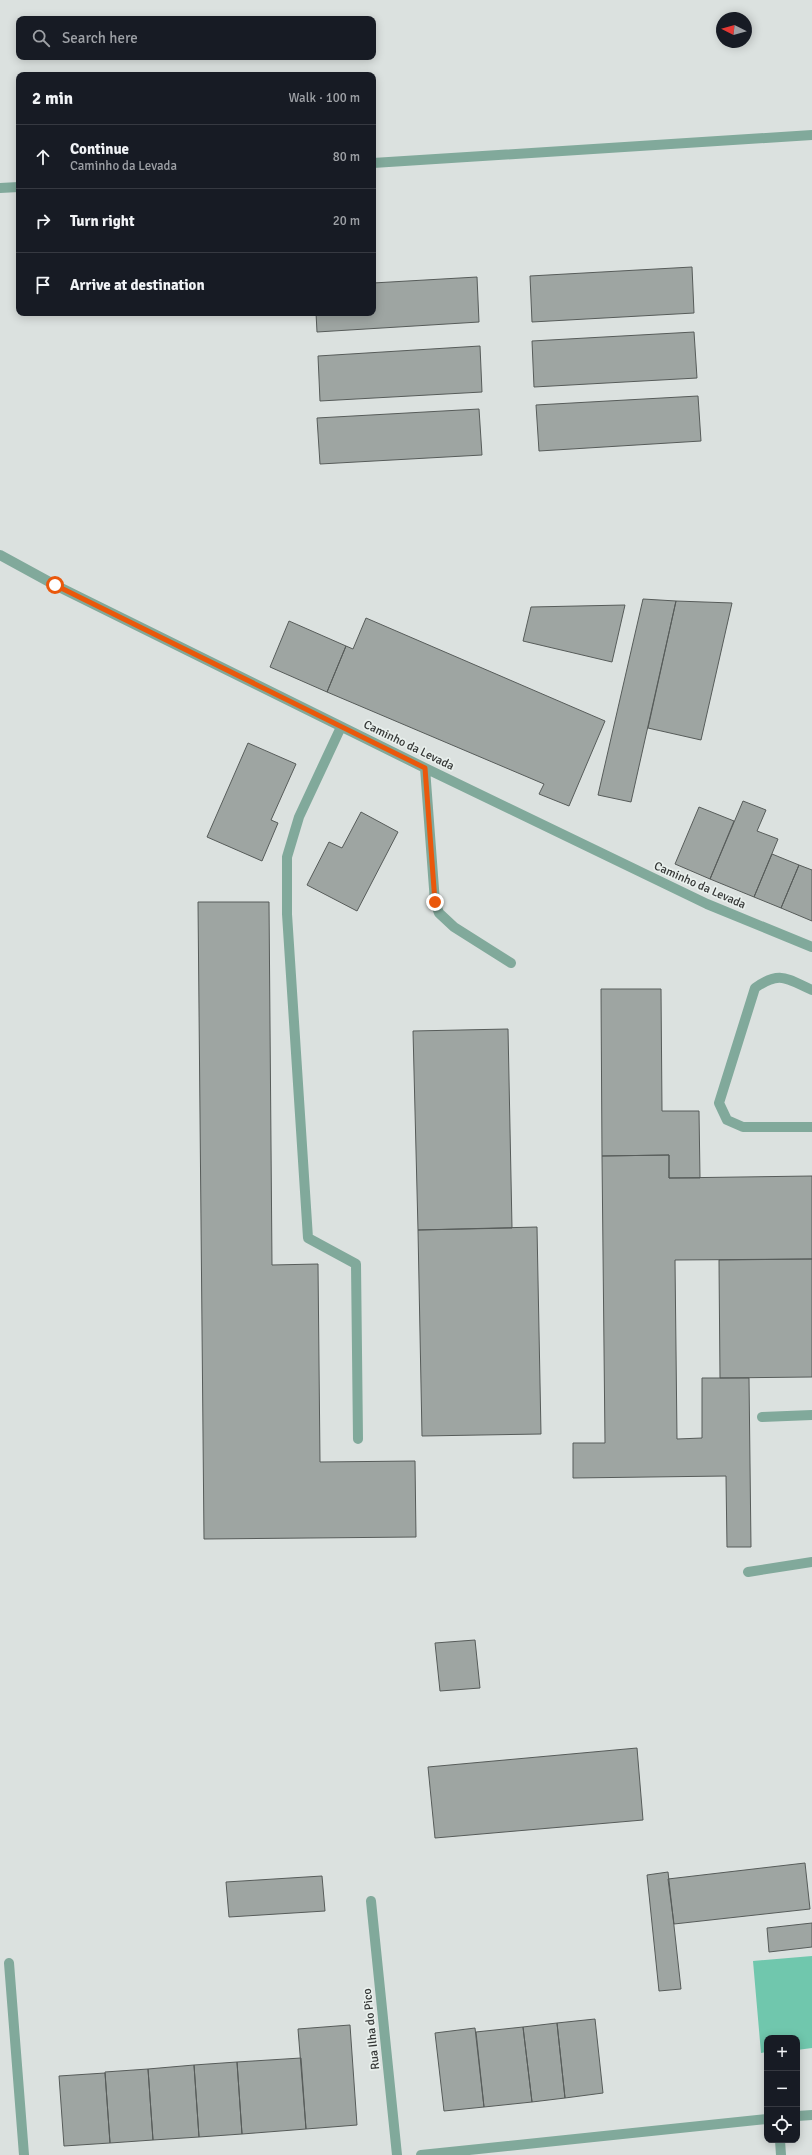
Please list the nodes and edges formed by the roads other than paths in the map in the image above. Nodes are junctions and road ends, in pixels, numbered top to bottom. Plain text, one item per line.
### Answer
1 (812, 135) edge
2 (376, 164) edge
3 (16, 186) edge
4 (0, 188) edge
5 (0, 555) edge
6 (341, 727) junction
7 (425, 768) junction
8 (812, 947) edge
9 (511, 963) dead end
10 (812, 990) edge
11 (812, 1127) edge
12 (812, 1415) edge
13 (762, 1417) dead end
14 (358, 1439) dead end
15 (812, 1562) edge
16 (748, 1572) dead end
17 (370, 1901) dead end
18 (9, 1963) dead end
19 (812, 2115) edge
20 (800, 2116) edge
21 (764, 2120) edge
22 (780, 2143) edge
23 (24, 2155) edge
24 (397, 2155) edge
25 (421, 2155) edge
26 (781, 2155) edge

1 - 2 street
3 - 4 street
5 - 6 street, Caminho da Levada
6 - 7 street, Caminho da Levada
6 - 14 street
7 - 8 street, Caminho da Levada
7 - 9 street
10 - 11 street
12 - 13 street
15 - 16 street
17 - 24 street, Rua Ilha do Pico
18 - 23 street
19 - 20 street
21 - 25 street
22 - 26 street

